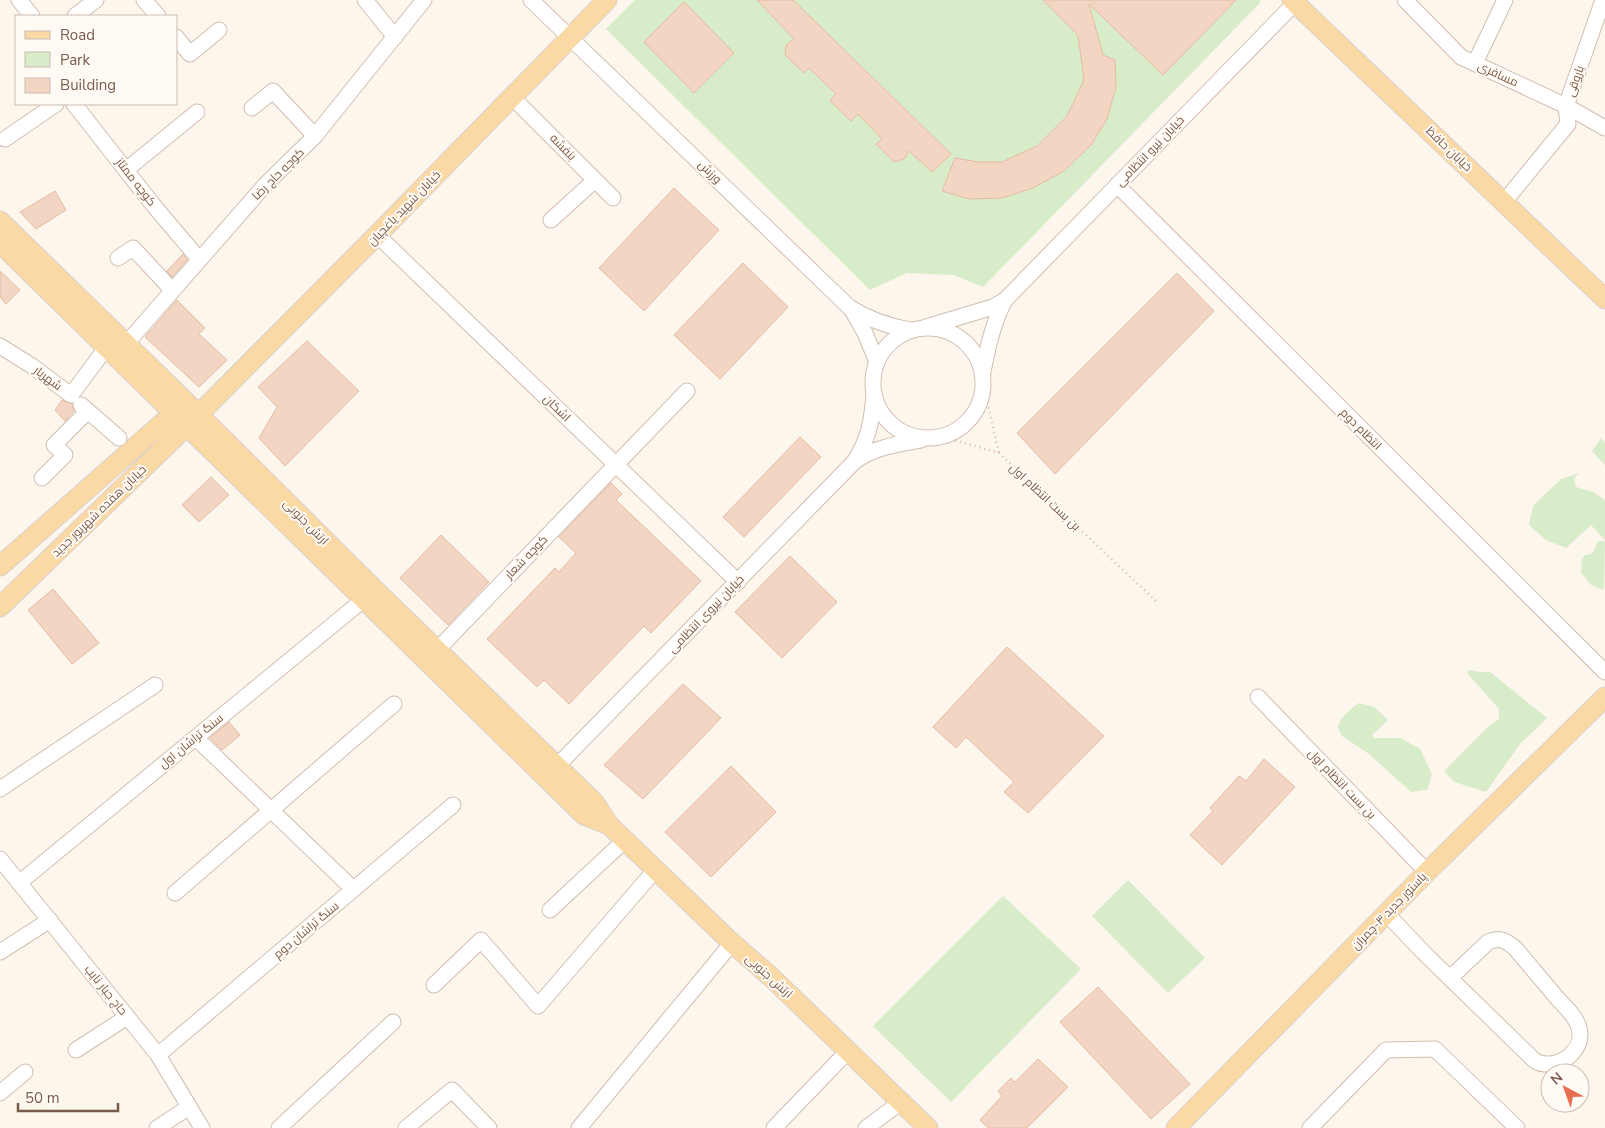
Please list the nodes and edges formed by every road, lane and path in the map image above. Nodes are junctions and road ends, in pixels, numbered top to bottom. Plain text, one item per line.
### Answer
1 (19, 0) edge
2 (96, 0) edge
3 (144, 0) edge
4 (365, 0) edge
5 (424, 0) edge
6 (531, 0) edge
7 (607, 0) edge
8 (1405, 0) edge
9 (1505, 0) edge
10 (1294, 2) edge
11 (1603, 8) edge
12 (31, 15) edge
13 (76, 15) edge
14 (157, 15) edge
15 (218, 30) dead end
16 (395, 37) junction
17 (570, 37) junction
18 (178, 39) edge
19 (1475, 63) junction
20 (512, 97) junction
21 (55, 105) edge
22 (75, 105) edge
23 (1566, 106) junction
24 (252, 108) dead end
25 (197, 112) dead end
26 (1605, 128) edge
27 (315, 136) junction
28 (5, 139) dead end
29 (126, 170) junction
30 (595, 180) junction
31 (1117, 185) junction
32 (613, 198) dead end
33 (1504, 202) junction
34 (551, 220) dead end
35 (0, 221) edge
36 (377, 235) junction
37 (0, 243) edge
38 (118, 258) dead end
39 (199, 259) junction
40 (172, 290) junction
41 (1605, 299) edge
42 (1005, 300) junction
43 (849, 307) junction
44 (926, 327) junction
45 (910, 330) junction
46 (126, 344) junction
47 (0, 346) edge
48 (106, 348) junction
49 (877, 362) junction
50 (983, 372) junction
51 (984, 388) junction
52 (687, 391) dead end
53 (874, 394) junction
54 (71, 395) junction
55 (88, 411) junction
56 (186, 414) junction
57 (936, 437) junction
58 (119, 438) dead end
59 (999, 453) junction
60 (854, 462) junction
61 (616, 464) junction
62 (42, 478) dead end
63 (0, 566) edge
64 (738, 582) junction
65 (362, 600) junction
66 (1157, 602) dead end
67 (0, 607) edge
68 (437, 650) junction
69 (1605, 672) edge
70 (155, 685) dead end
71 (1258, 697) dead end
72 (1605, 697) edge
73 (394, 704) dead end
74 (196, 738) junction
75 (557, 766) junction
76 (0, 789) edge
77 (453, 805) dead end
78 (271, 810) junction
79 (609, 825) junction
80 (625, 840) junction
81 (0, 859) edge
82 (656, 869) junction
83 (1427, 872) junction
84 (19, 883) junction
85 (353, 889) junction
86 (175, 892) dead end
87 (550, 910) dead end
88 (1386, 913) junction
89 (50, 920) junction
90 (732, 943) junction
91 (0, 952) edge
92 (1450, 978) junction
93 (434, 986) dead end
94 (127, 1016) junction
95 (393, 1022) dead end
96 (76, 1050) dead end
97 (848, 1051) junction
98 (158, 1055) junction
99 (25, 1072) dead end
100 (0, 1092) edge
101 (901, 1102) junction
102 (189, 1107) junction
103 (158, 1128) edge
104 (202, 1128) edge
105 (279, 1128) edge
106 (406, 1128) edge
107 (489, 1128) edge
108 (579, 1128) edge
109 (774, 1128) edge
110 (866, 1128) edge
111 (928, 1128) edge
112 (1176, 1128) edge
113 (1310, 1128) edge
114 (1517, 1128) edge

1 - 12 street
2 - 13 street
3 - 14 street
4 - 16 street
5 - 16 street, کوچه حاج رضا
6 - 17 street, ورزش
7 - 17 main road, خیابان شهید یاغچیان
8 - 19 street, مسافری
9 - 19 street
10 - 31 street, خیابان نیرو انتظامی
10 - 33 main road, خیابان حافظ
11 - 23 street, باروقی
15 - 18 street
16 - 27 street, کوچه حاج رضا
17 - 20 main road, خیابان شهید یاغچیان
17 - 43 street, ورزش
19 - 23 street, مسافری
20 - 30 street, بنفشه
20 - 36 main road, خیابان شهید یاغچیان
21 - 28 street
22 - 29 street, کوچه ممتاز
23 - 26 street, مسافری
23 - 33 street, باروقی
24 - 27 street
25 - 29 street
27 - 39 street, کوچه حاج رضا
29 - 39 street, کوچه ممتاز
30 - 32 street, بنفشه
30 - 34 street
31 - 42 street, خیابان نیرو انتظامی
31 - 69 street, انتظام دوم
33 - 41 main road, خیابان حافظ
35 - 46 main road, ارتش جنوبی
36 - 56 main road, خیابان شهید یاغچیان
36 - 61 street, اشکان
37 - 48 main road, ارتش جنوبی
38 - 40 street
39 - 40 street, کوچه حاج رضا
40 - 46 street, کوچه حاج رضا
42 - 44 street, خیابان نیرو انتظامی
42 - 50 street, خیابان نیرو انتظامی
43 - 45 street, ورزش
43 - 49 street, ورزش
44 - 45 street
44 - 50 street
45 - 49 street
46 - 56 main road, ارتش جنوبی
47 - 54 street, شهریار
48 - 54 street, شهریار
48 - 56 main road, ارتش جنوبی
49 - 53 street
50 - 51 street
51 - 57 street
51 - 59 path
52 - 61 street, کوچه شعار
53 - 57 street
53 - 60 street, خیابان نیروی انتظامی
54 - 55 street
55 - 58 street
55 - 62 street
56 - 63 main road, خیابان هفده شهریور جدید
56 - 65 main road, ارتش جنوبی
56 - 67 main road, خیابان هفده شهریور جدید
56 - 68 main road, ارتش جنوبی
57 - 59 path
57 - 60 street, خیابان نیروی انتظامی
59 - 66 path, بن بست انتظام اول
60 - 64 street, خیابان نیروی انتظامی
61 - 64 street, اشکان
61 - 68 street, کوچه شعار
64 - 75 street, خیابان نیروی انتظامی
65 - 74 street, سنگ تراشان اول
65 - 79 main road, ارتش جنوبی
68 - 75 main road, ارتش جنوبی
70 - 76 street
71 - 83 street, بن بست انتظام اول
72 - 83 main road, پاستور جدید ۳-چمران
73 - 78 street
74 - 78 street
74 - 84 street, سنگ تراشان اول
75 - 79 main road, ارتش جنوبی
77 - 85 street, سنگ تراشان دوم
78 - 85 street
78 - 86 street
79 - 80 main road, ارتش جنوبی
80 - 82 main road, ارتش جنوبی
80 - 87 street
81 - 84 street, حاج جبار نایب
82 - 90 main road, ارتش جنوبی
82 - 93 street
83 - 88 main road, پاستور جدید ۳-چمران
84 - 89 street, حاج جبار نایب
85 - 98 street, سنگ تراشان دوم
88 - 92 street
88 - 112 main road, پاستور جدید ۳-چمران
89 - 91 street
89 - 94 street, حاج جبار نایب
90 - 97 main road, ارتش جنوبی
90 - 108 street
92 - 92 street
94 - 96 street
94 - 98 street, حاج جبار نایب
95 - 105 street
97 - 101 main road, ارتش جنوبی
97 - 109 street
98 - 102 street, حاج جبار نایب
99 - 100 street
101 - 110 street
101 - 111 main road, ارتش جنوبی
102 - 103 street
102 - 104 street, حاج جبار نایب
106 - 107 street
113 - 114 street

